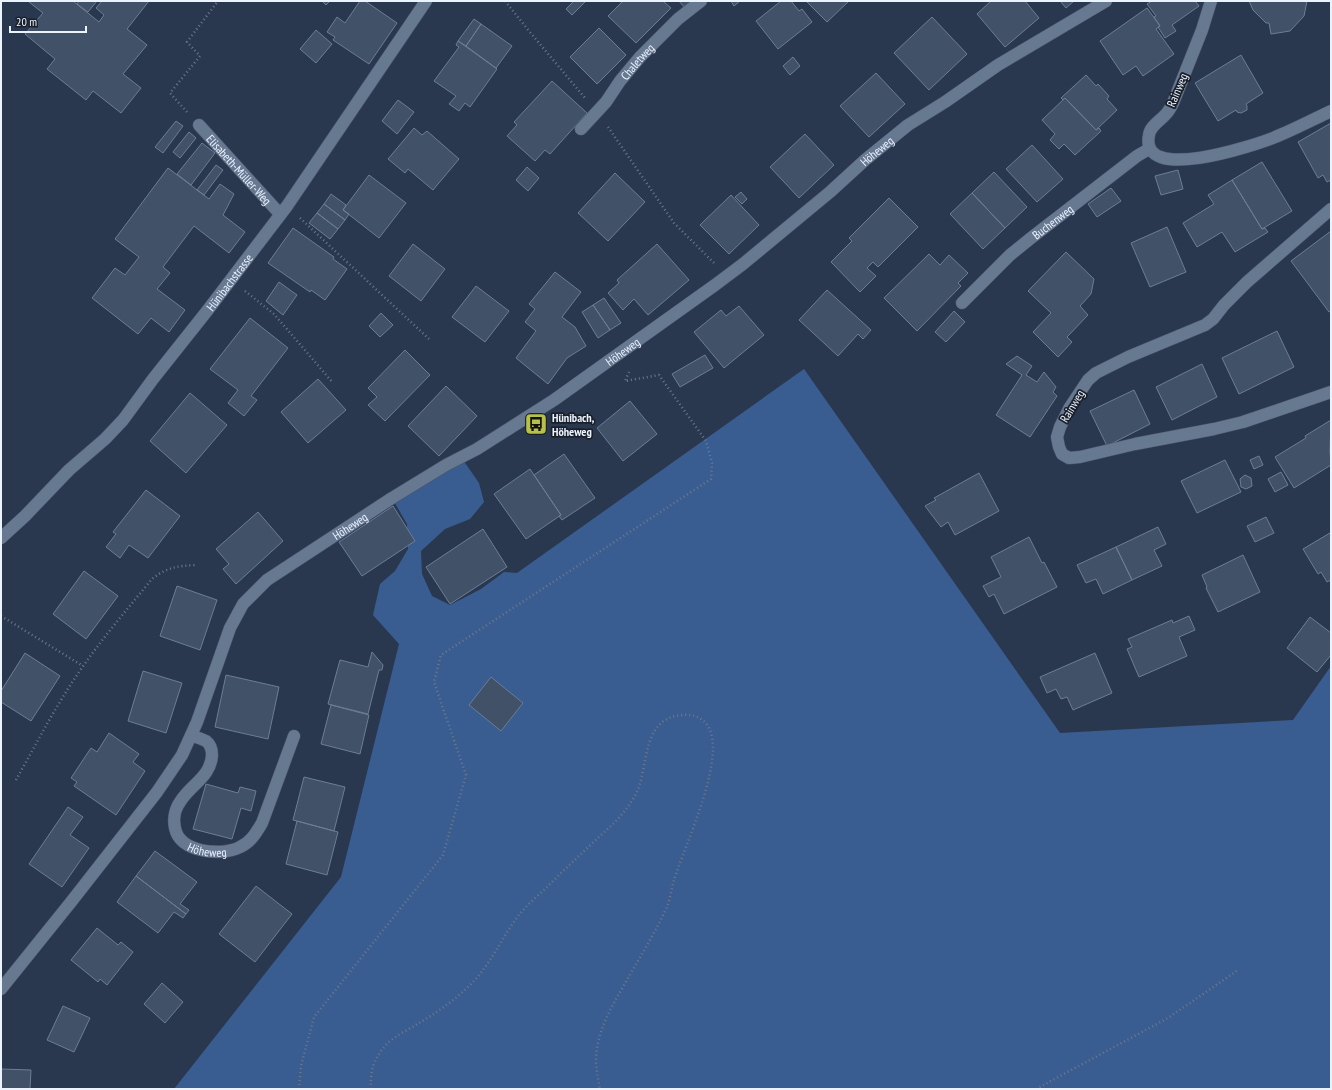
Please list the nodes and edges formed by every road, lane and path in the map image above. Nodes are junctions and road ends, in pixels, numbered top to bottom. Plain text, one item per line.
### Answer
1 (218, 1) edge
2 (426, 1) edge
3 (505, 1) edge
4 (701, 1) edge
5 (1106, 1) edge
6 (1210, 1) edge
7 (597, 111) junction
8 (1331, 111) edge
9 (199, 125) joint
10 (581, 129) dead end
11 (1149, 149) junction
12 (1331, 209) edge
13 (284, 210) junction
14 (727, 276) junction
15 (231, 280) junction
16 (962, 303) dead end
17 (429, 339) dead end
18 (634, 342) junction
19 (334, 383) dead end
20 (1331, 392) edge
21 (4, 533) edge
22 (196, 565) dead end
23 (1, 616) edge
24 (83, 666) junction
25 (192, 736) junction
26 (294, 736) dead end
27 (16, 780) dead end
28 (1238, 970) dead end
29 (1, 989) edge
30 (299, 1089) edge
31 (371, 1089) edge
32 (600, 1089) edge
33 (1036, 1089) edge

1 - 9 path
2 - 13 street, Hünibachstrasse
3 - 7 path
4 - 7 street, Chaletweg
5 - 14 street, Höheweg
6 - 11 street, Rainweg
7 - 10 street, Chaletweg
7 - 14 path
8 - 11 street
9 - 13 street, Elisabeth-Müller-Weg
11 - 16 street, Buchenweg
12 - 20 street, Rainweg
13 - 15 street, Hünibachstrasse
13 - 17 path
14 - 18 street, Höheweg
15 - 19 path
15 - 21 street, Hünibachstrasse
18 - 25 street, Höheweg
18 - 30 path
22 - 24 path
23 - 24 path
24 - 27 path
25 - 26 street, Höheweg
25 - 29 street, Höheweg
28 - 33 path
31 - 32 path

